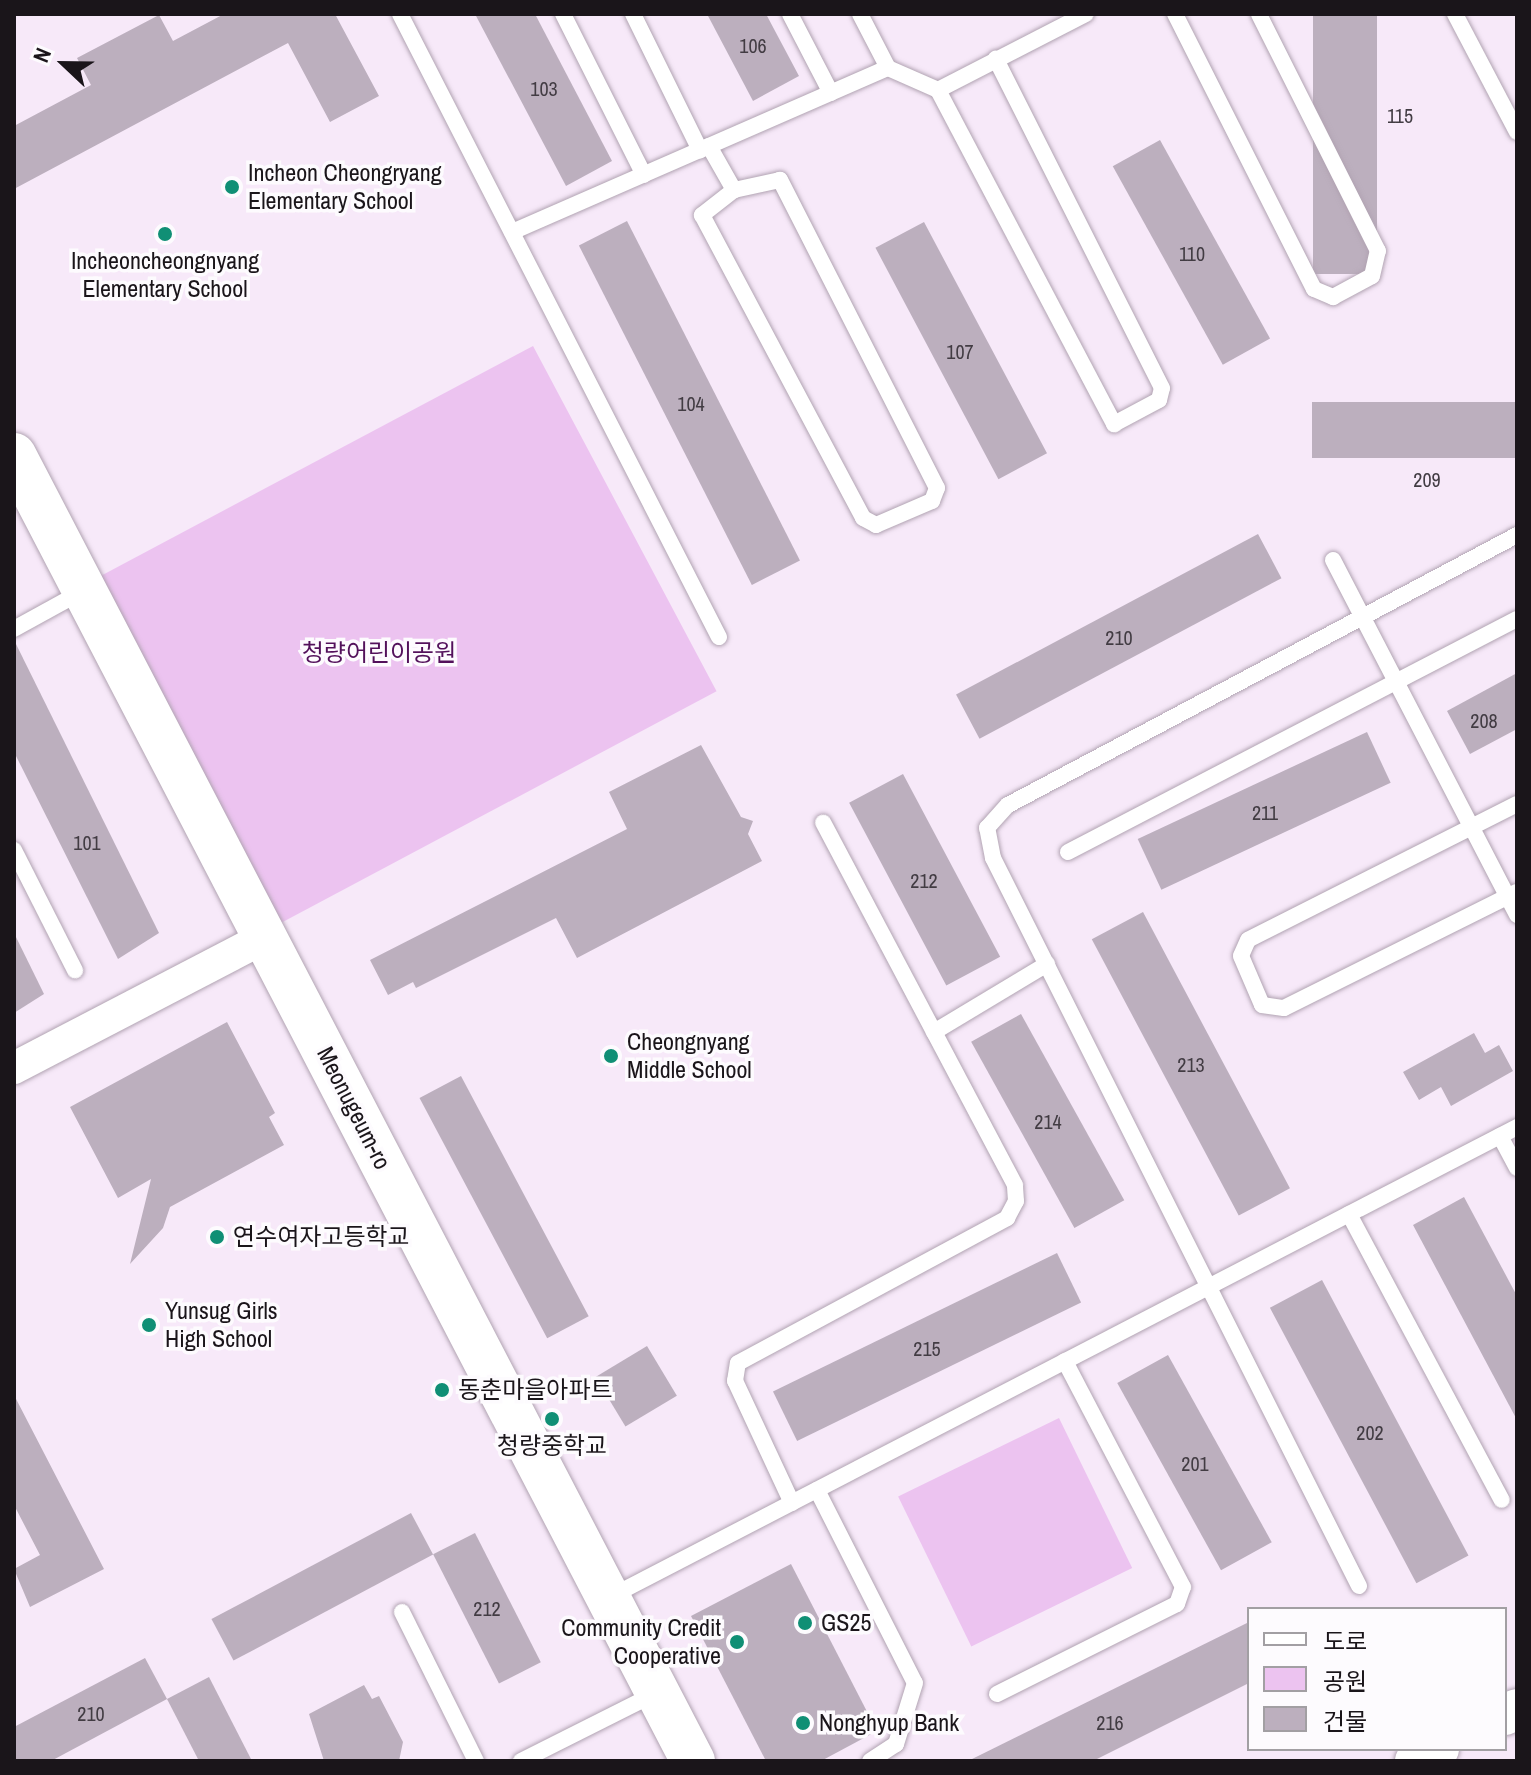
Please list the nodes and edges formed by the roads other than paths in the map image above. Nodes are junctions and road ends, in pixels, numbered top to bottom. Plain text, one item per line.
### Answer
1 (400, 14) edge
2 (563, 14) edge
3 (633, 14) edge
4 (790, 14) edge
5 (860, 14) edge
6 (1086, 14) edge
7 (1175, 14) edge
8 (1259, 14) edge
9 (1455, 14) edge
10 (996, 59) junction
11 (888, 68) junction
12 (938, 90) junction
13 (831, 93) junction
14 (1517, 132) edge
15 (704, 148) junction
16 (644, 175) junction
17 (734, 190) junction
18 (512, 232) junction
19 (14, 455) edge
20 (1517, 535) edge
21 (1333, 560) dead end
22 (84, 591) junction
23 (1363, 619) junction
24 (1517, 619) edge
25 (14, 629) edge
26 (719, 637) dead end
27 (1396, 682) junction
28 (1517, 804) edge
29 (823, 823) dead end
30 (1471, 827) junction
31 (14, 850) edge
32 (1068, 852) dead end
33 (1512, 894) edge
34 (1517, 915) edge
35 (266, 937) junction
36 (1047, 964) junction
37 (75, 970) dead end
38 (934, 1032) junction
39 (14, 1068) edge
40 (1517, 1127) edge
41 (1500, 1136) junction
42 (1517, 1168) edge
43 (1349, 1214) junction
44 (1209, 1287) junction
45 (1065, 1361) junction
46 (817, 1490) junction
47 (1502, 1500) dead end
48 (792, 1503) junction
49 (1359, 1586) dead end
50 (608, 1598) junction
51 (402, 1612) dead end
52 (657, 1692) junction
53 (997, 1694) dead end
54 (1435, 1751) edge
55 (476, 1761) edge
56 (521, 1761) edge
57 (693, 1761) edge
58 (870, 1761) edge
59 (1415, 1761) edge

1 - 18 lane
2 - 16 lane
3 - 15 lane
4 - 13 lane
5 - 11 lane
6 - 10 lane
7 - 8 lane
9 - 14 lane
10 - 12 lane
10 - 12 lane
11 - 12 lane
11 - 13 lane
13 - 15 lane
15 - 16 lane
15 - 17 lane
16 - 18 lane
17 - 17 lane
18 - 26 lane
19 - 22 main road, Meonugeum-ro
20 - 23 lane
21 - 23 lane
22 - 25 lane
22 - 35 main road, Meonugeum-ro
23 - 27 lane
23 - 36 lane
24 - 27 lane
27 - 30 lane
27 - 32 lane
28 - 30 lane
29 - 38 lane
30 - 33 lane
30 - 33 lane
31 - 37 lane
33 - 34 lane
35 - 39 street
35 - 50 main road, Meonugeum-ro
36 - 38 lane
36 - 44 lane
38 - 48 lane
40 - 41 lane
41 - 42 lane
41 - 43 lane
43 - 44 lane
43 - 47 lane
44 - 45 lane
44 - 49 lane
45 - 46 lane
45 - 53 lane
46 - 48 lane
46 - 58 lane
48 - 50 lane
50 - 52 main road, Meonugeum-ro
51 - 55 lane
52 - 56 lane
52 - 57 main road, Meonugeum-ro
54 - 59 street

